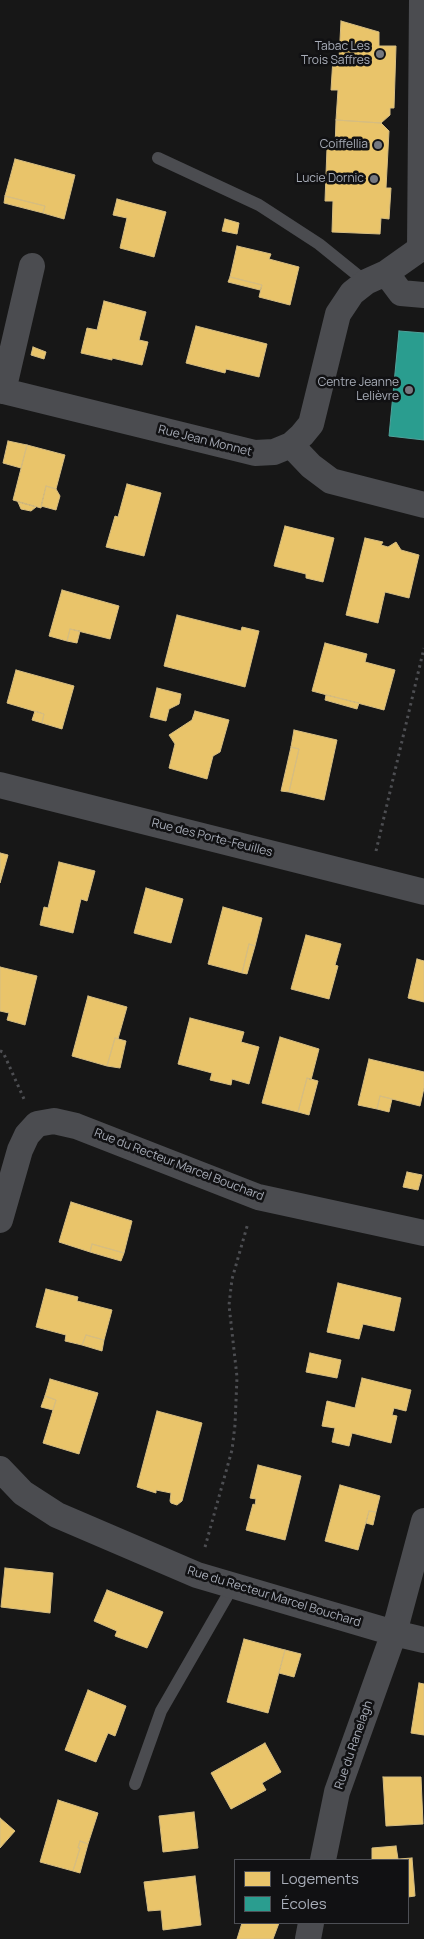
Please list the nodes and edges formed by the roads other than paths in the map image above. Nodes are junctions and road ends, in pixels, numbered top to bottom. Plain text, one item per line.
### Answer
1 (422, 0) edge
2 (158, 158) dead end
3 (422, 247) edge
4 (32, 266) dead end
5 (376, 278) junction
6 (424, 295) edge
7 (2, 391) edge
8 (291, 445) junction
9 (424, 505) edge
10 (0, 785) edge
11 (424, 892) edge
12 (0, 1220) edge
13 (424, 1233) edge
14 (0, 1469) edge
15 (424, 1521) edge
16 (233, 1586) junction
17 (394, 1633) junction
18 (424, 1640) edge
19 (135, 1784) dead end
20 (324, 1859) edge
21 (311, 1924) edge
22 (308, 1939) edge

1 - 3 street
2 - 5 lane
3 - 5 street, Rue Jean Monnet
4 - 7 street, Rue Jean Monnet
5 - 6 street
5 - 8 street, Rue Jean Monnet
7 - 8 street, Rue Jean Monnet
8 - 9 street
10 - 11 street, Rue des Porte-Feuilles
12 - 13 street, Rue du Recteur Marcel Bouchard
14 - 16 street, Rue du Recteur Marcel Bouchard
15 - 17 street, Rue du Ranelagh
16 - 17 street, Rue du Recteur Marcel Bouchard
16 - 19 lane
17 - 18 street, Rue du Recteur Marcel Bouchard
17 - 20 street, Rue du Ranelagh
21 - 22 street

